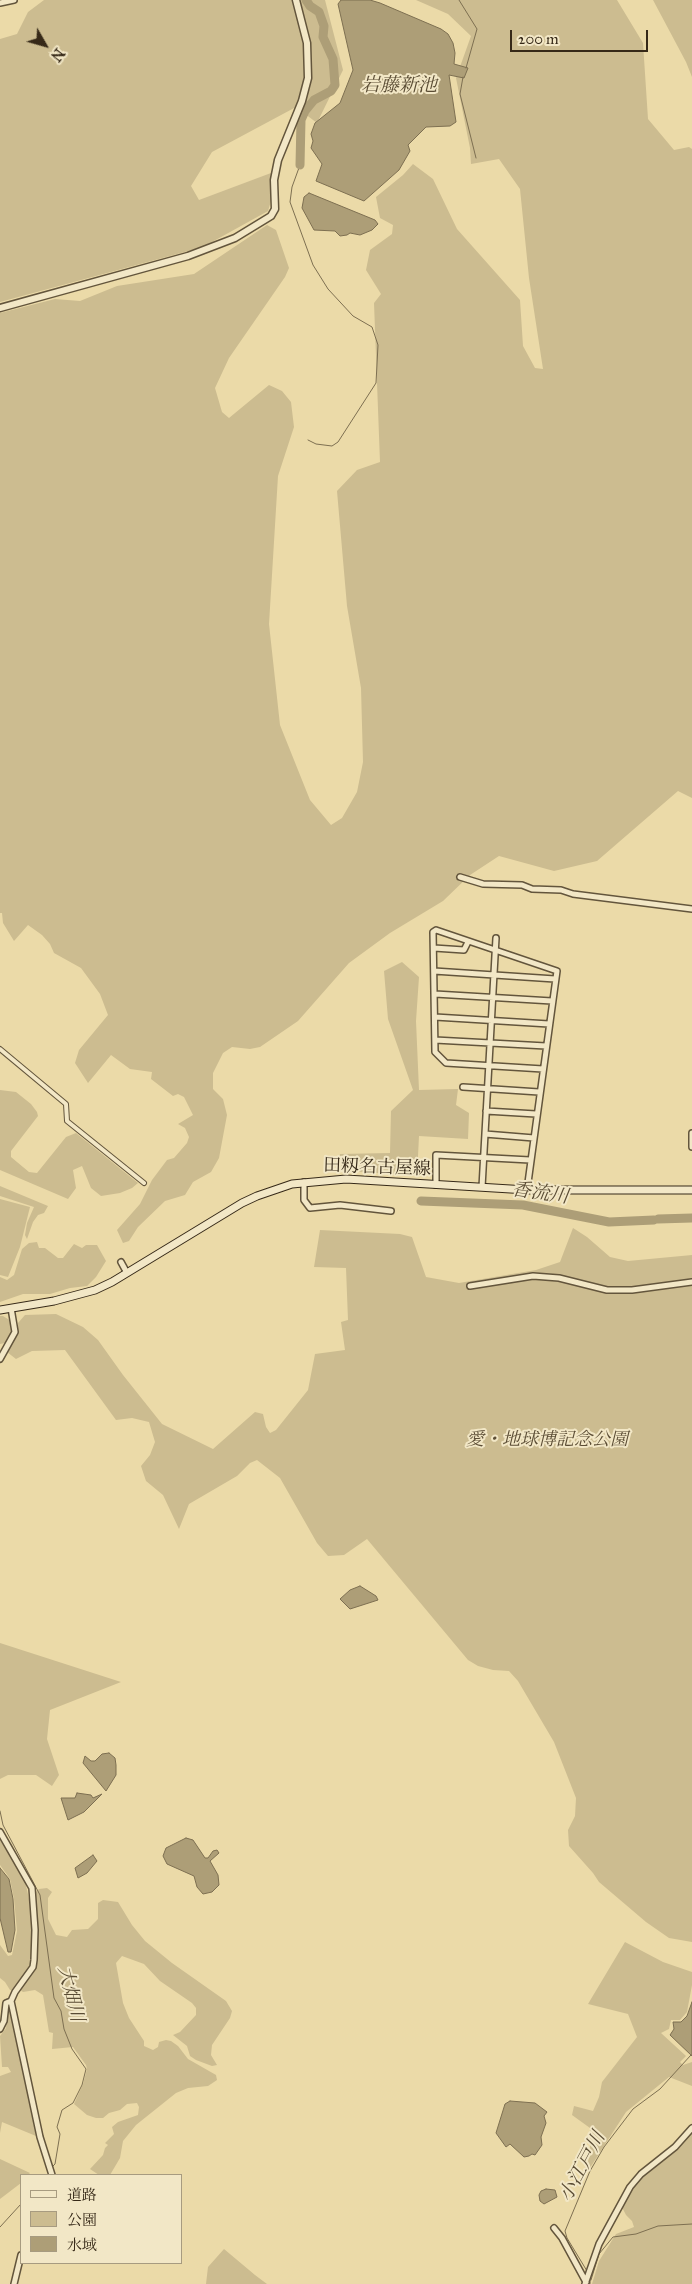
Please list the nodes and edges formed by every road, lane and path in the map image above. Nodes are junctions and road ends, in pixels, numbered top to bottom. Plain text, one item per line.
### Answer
1 (14, 0) edge
2 (296, 0) edge
3 (0, 3) edge
4 (0, 308) edge
5 (460, 878) dead end
6 (692, 909) edge
7 (496, 938) dead end
8 (468, 942) junction
9 (434, 948) junction
10 (495, 950) junction
11 (434, 971) junction
12 (493, 975) junction
13 (555, 979) junction
14 (435, 994) junction
15 (492, 998) junction
16 (552, 1000) junction
17 (435, 1017) junction
18 (491, 1021) junction
19 (549, 1024) junction
20 (435, 1040) junction
21 (490, 1043) junction
22 (546, 1046) junction
23 (0, 1049) edge
24 (489, 1066) junction
25 (543, 1069) junction
26 (463, 1087) dead end
27 (487, 1088) junction
28 (539, 1092) junction
29 (486, 1111) junction
30 (536, 1114) junction
31 (692, 1133) edge
32 (485, 1134) junction
33 (534, 1138) junction
34 (692, 1147) edge
35 (483, 1157) junction
36 (530, 1160) junction
37 (304, 1182) junction
38 (144, 1183) dead end
39 (436, 1185) junction
40 (482, 1187) junction
41 (527, 1190) junction
42 (692, 1190) edge
43 (391, 1211) dead end
44 (121, 1262) dead end
45 (128, 1273) junction
46 (692, 1282) edge
47 (470, 1286) dead end
48 (11, 1308) junction
49 (0, 1310) edge
50 (2, 1351) edge
51 (0, 1359) edge
52 (0, 1832) edge
53 (11, 2000) junction
54 (0, 2029) edge
55 (692, 2128) edge
56 (51, 2171) edge
57 (554, 2228) dead end
58 (20, 2260) edge
59 (586, 2282) edge
60 (14, 2284) edge

1 - 3 street
2 - 4 street
5 - 6 street
7 - 10 street
8 - 9 street
8 - 9 street
8 - 10 street
9 - 11 street
10 - 12 street
10 - 13 street
11 - 12 street
11 - 14 street
12 - 13 street
12 - 15 street
13 - 16 street
14 - 15 street
14 - 17 street
15 - 16 street
15 - 18 street
16 - 19 street
17 - 18 street
17 - 20 street
18 - 19 street
18 - 21 street
19 - 22 street
20 - 21 street
20 - 24 street
21 - 22 street
21 - 24 street
22 - 25 street
23 - 38 street
24 - 25 street
24 - 27 street
25 - 28 street
26 - 27 street
27 - 28 street
27 - 29 street
28 - 30 street
29 - 30 street
29 - 32 street
30 - 33 street
31 - 34 street
32 - 33 street
32 - 35 street
33 - 36 street
35 - 36 street
35 - 39 street
35 - 40 street
36 - 41 street
37 - 39 main road, 田籾名古屋線
37 - 43 street
37 - 45 main road, 田籾名古屋線
39 - 40 main road, 田籾名古屋線
40 - 41 main road, 田籾名古屋線
41 - 42 main road, 田籾名古屋線
44 - 45 street
45 - 48 main road, 田籾名古屋線
46 - 47 street
48 - 49 main road, 田籾名古屋線
48 - 50 street
50 - 51 street
52 - 53 street
53 - 54 street
53 - 56 street
55 - 59 street
57 - 59 street
58 - 60 street

